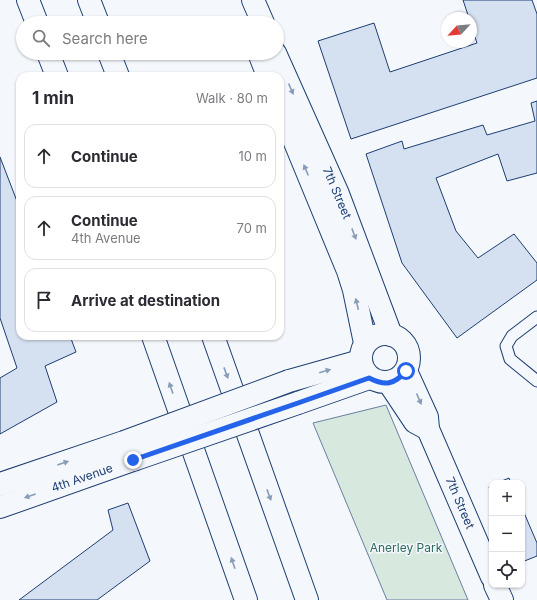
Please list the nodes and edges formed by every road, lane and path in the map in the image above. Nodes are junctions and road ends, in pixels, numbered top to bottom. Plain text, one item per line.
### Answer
1 (28, 0) edge
2 (89, 0) edge
3 (238, 0) edge
4 (253, 0) edge
5 (34, 16) edge
6 (95, 16) edge
7 (244, 16) edge
8 (260, 16) edge
9 (51, 60) edge
10 (112, 60) edge
11 (262, 60) edge
12 (278, 60) edge
13 (55, 72) edge
14 (117, 72) edge
15 (266, 72) edge
16 (284, 72) edge
17 (284, 73) edge
18 (284, 114) edge
19 (328, 197) junction
20 (537, 317) edge
21 (392, 335) junction
22 (154, 340) edge
23 (213, 340) edge
24 (378, 367) junction
25 (537, 380) edge
26 (128, 451) junction
27 (0, 484) edge
28 (0, 507) edge
29 (489, 571) edge
30 (496, 588) edge
31 (246, 600) edge
32 (307, 600) edge
33 (502, 600) edge

1 - 5 main road
2 - 6 main road
3 - 7 main road
4 - 8 main road
9 - 13 main road
10 - 14 main road
11 - 15 main road
12 -> 16 main road, 7th Street
17 -> 19 main road, 7th Street
19 -> 18 main road, 7th Street
19 -> 21 main road, 7th Street
24 -> 19 main road, 7th Street
20 - 25 lane
21 - 24 main road
21 - 24 main road
31 -> 22 main road
23 -> 32 main road
24 - 26 main road, 4th Avenue, bridge
26 -> 24 main road, 4th Avenue, bridge
24 - 29 main road, 7th Street
27 -> 26 main road, 4th Avenue
26 -> 28 main road, 4th Avenue
30 - 33 main road

